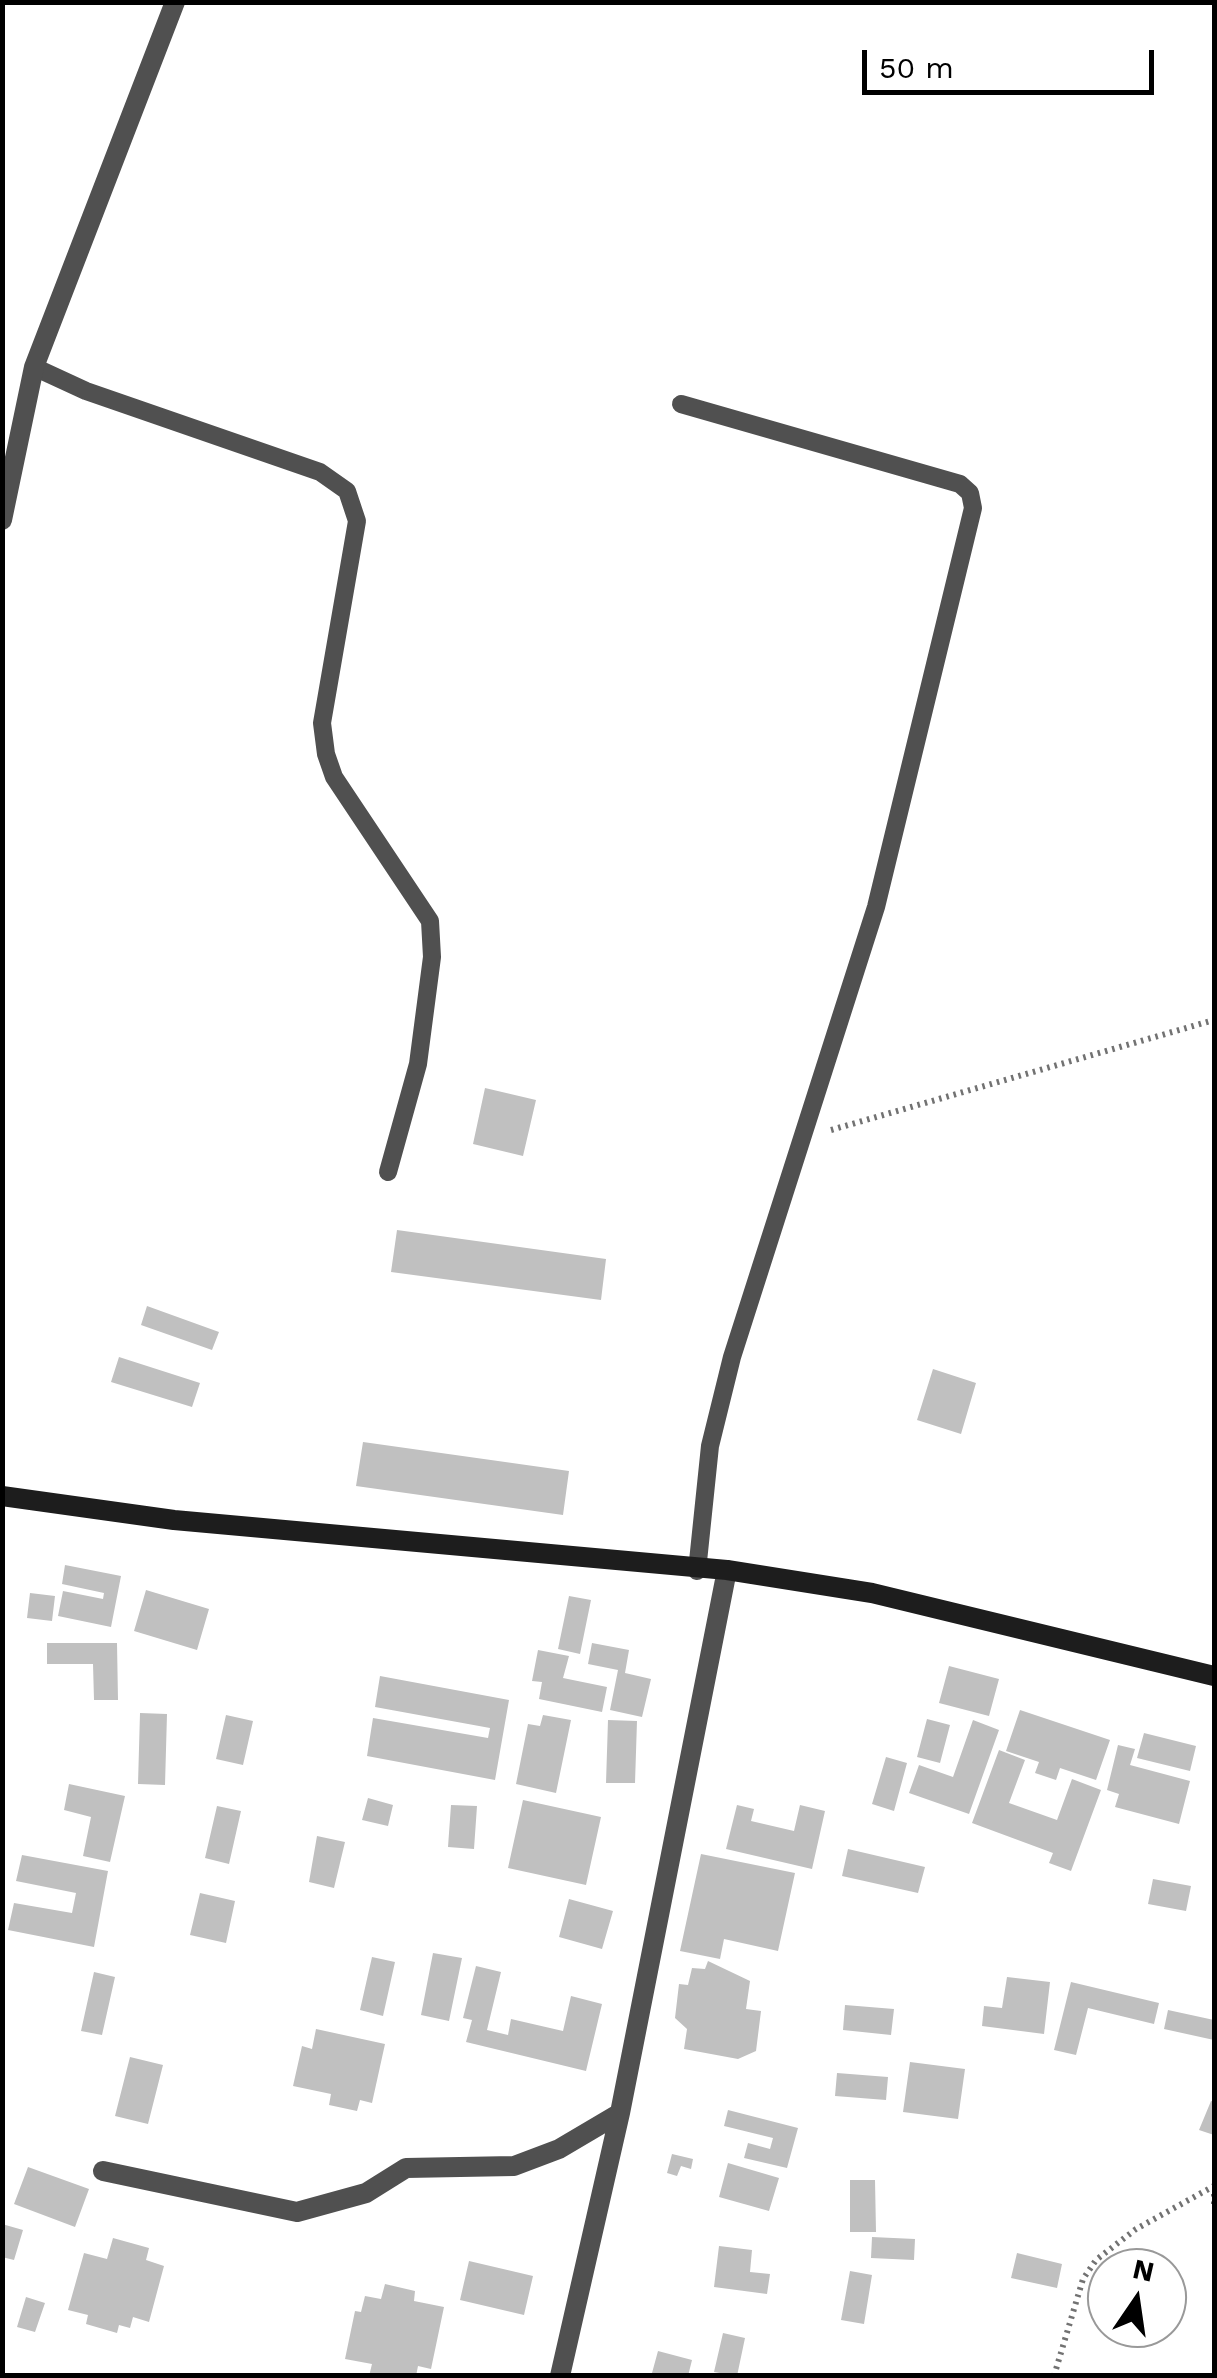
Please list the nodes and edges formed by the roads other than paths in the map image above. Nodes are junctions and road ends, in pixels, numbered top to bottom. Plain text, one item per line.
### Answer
1 (175, 2) edge
2 (34, 367) junction
3 (680, 404) dead end
4 (2, 520) edge
5 (388, 1172) dead end
6 (2, 1496) edge
7 (727, 1570) junction
8 (697, 1571) junction
9 (1214, 1676) edge
10 (620, 2112) junction
11 (102, 2170) dead end
12 (560, 2376) edge

1 - 2 street
2 - 4 street
2 - 5 lane
3 - 8 lane
6 - 8 street
7 - 8 street
7 - 9 street
7 - 10 street
10 - 11 street
10 - 12 street

